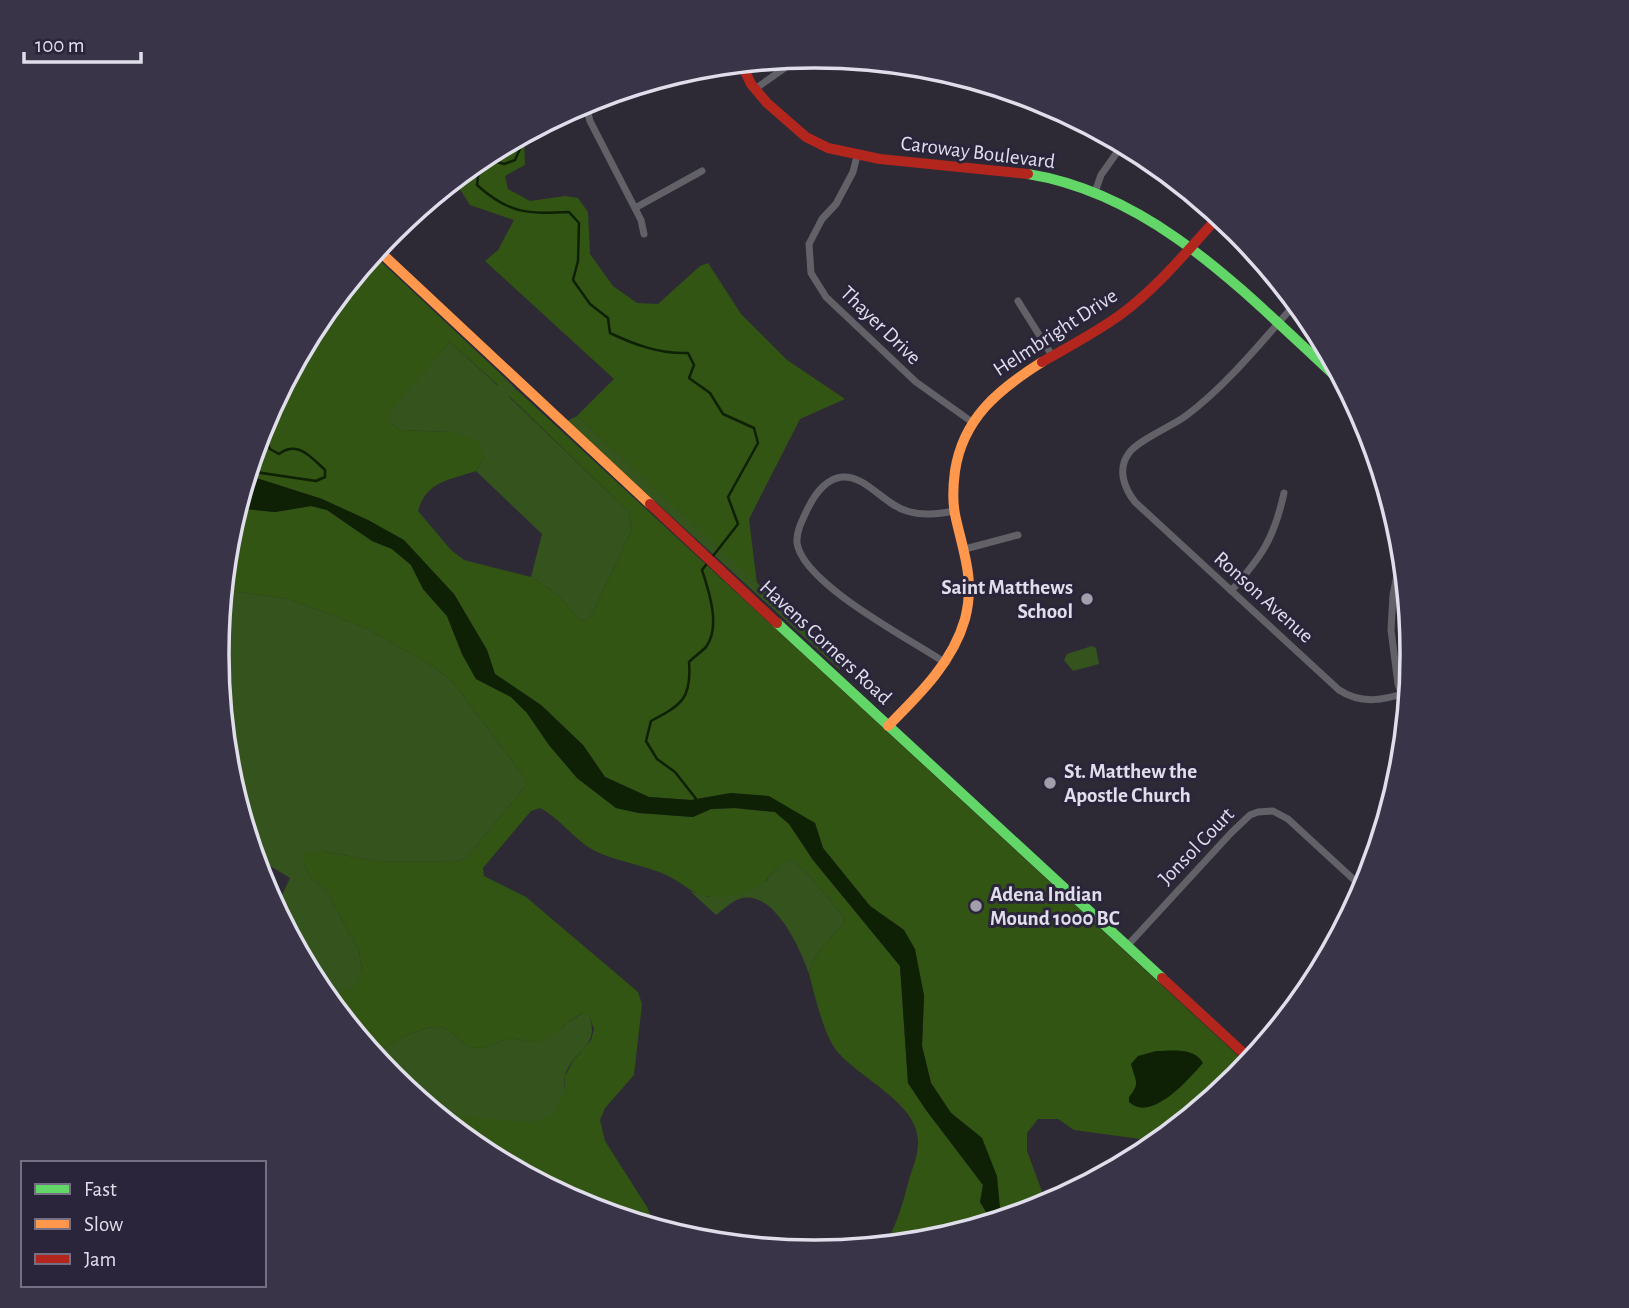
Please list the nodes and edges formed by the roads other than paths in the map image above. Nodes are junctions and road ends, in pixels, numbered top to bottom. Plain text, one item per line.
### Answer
1 (782, 70) edge
2 (743, 73) edge
3 (755, 89) junction
4 (588, 114) edge
5 (1117, 153) edge
6 (856, 156) junction
7 (702, 171) dead end
8 (1095, 191) junction
9 (635, 208) junction
10 (1212, 224) edge
11 (644, 233) dead end
12 (1191, 247) junction
13 (385, 256) edge
14 (1018, 301) dead end
15 (1289, 311) edge
16 (1278, 324) junction
17 (1053, 357) junction
18 (1325, 367) edge
19 (972, 422) junction
20 (1284, 493) dead end
21 (954, 511) junction
22 (1018, 535) dead end
23 (965, 549) junction
24 (1395, 583) edge
25 (1231, 591) junction
26 (944, 662) junction
27 (1400, 669) edge
28 (1399, 696) edge
29 (888, 726) junction
30 (1355, 880) edge
31 (1128, 945) junction
32 (1243, 1053) edge

1 - 3 street
2 - 3 street, Caroway Boulevard
3 - 6 street, Caroway Boulevard
4 - 9 street
5 - 8 street
6 - 8 street, Caroway Boulevard
6 - 19 street, Thayer Drive
7 - 9 street
8 - 12 street, Caroway Boulevard
9 - 11 street
10 - 12 street, Helmbright Drive
12 - 16 street, Caroway Boulevard
12 - 17 street, Helmbright Drive
13 - 29 street, Havens Corners Road
14 - 17 street
15 - 16 street
16 - 18 street, Caroway Boulevard
16 - 25 street, Ronson Avenue
17 - 19 street, Helmbright Drive
19 - 21 street, Helmbright Drive
20 - 25 street
21 - 23 street, Helmbright Drive
21 - 26 street
22 - 23 street
23 - 26 street, Helmbright Drive
24 - 27 street
25 - 28 street, Ronson Avenue
26 - 29 street, Helmbright Drive
29 - 31 street, Havens Corners Road
30 - 31 street, Jonsol Court
31 - 32 street, Havens Corners Road

